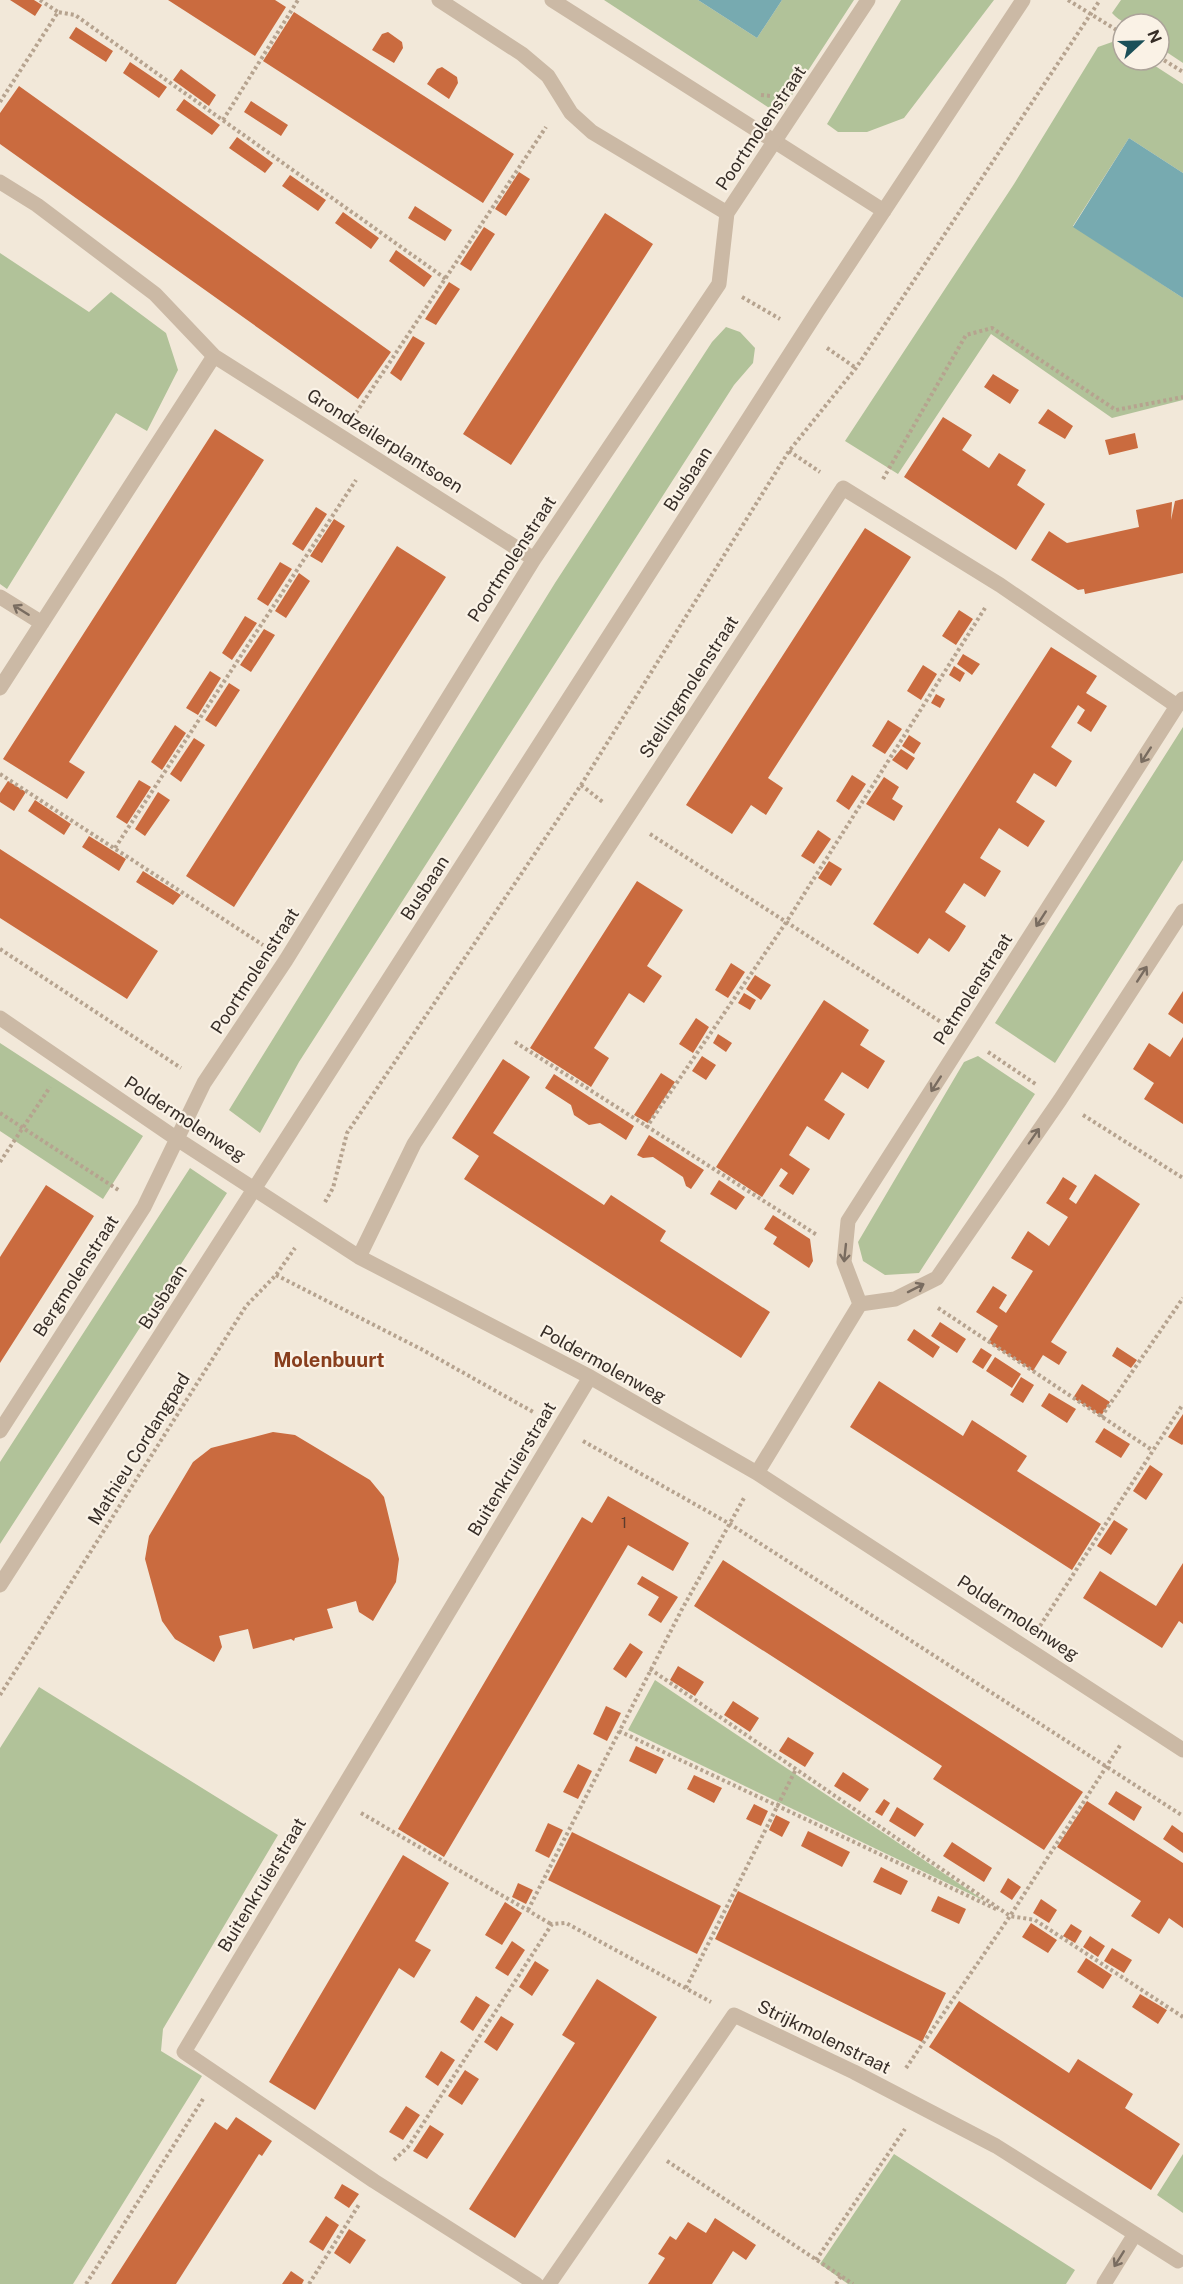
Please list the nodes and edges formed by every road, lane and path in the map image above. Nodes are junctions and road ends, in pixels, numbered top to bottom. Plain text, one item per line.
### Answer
1 (40, 0) edge
2 (298, 0) edge
3 (439, 0) edge
4 (552, 0) edge
5 (868, 0) edge
6 (1023, 0) edge
7 (1068, 0) edge
8 (1100, 0) edge
9 (58, 12) junction
10 (1092, 14) junction
11 (1111, 26) edge
12 (564, 101) junction
13 (0, 102) edge
14 (223, 120) junction
15 (775, 141) junction
16 (0, 182) edge
17 (884, 212) junction
18 (727, 213) junction
19 (446, 279) junction
20 (214, 356) junction
21 (1183, 397) edge
22 (341, 436) junction
23 (789, 451) junction
24 (372, 456) junction
25 (843, 488) junction
26 (870, 502) junction
27 (534, 559) junction
28 (1000, 585) junction
29 (0, 597) edge
30 (42, 623) junction
31 (0, 688) edge
32 (1180, 703) edge
33 (0, 774) edge
34 (581, 785) junction
35 (625, 819) junction
36 (115, 848) junction
37 (1183, 911) edge
38 (787, 921) junction
39 (0, 950) edge
40 (286, 960) junction
41 (0, 1018) edge
42 (491, 1027) junction
43 (965, 1038) junction
44 (66, 1063) junction
45 (204, 1083) junction
46 (1060, 1100) junction
47 (0, 1113) edge
48 (22, 1128) junction
49 (646, 1128) junction
50 (177, 1139) junction
51 (0, 1161) edge
52 (1183, 1178) edge
53 (256, 1189) junction
54 (144, 1207) junction
55 (311, 1226) junction
56 (846, 1239) junction
57 (359, 1257) junction
58 (276, 1275) junction
59 (926, 1283) junction
60 (1183, 1298) edge
61 (860, 1304) junction
62 (590, 1377) junction
63 (1183, 1404) edge
64 (1101, 1417) junction
65 (560, 1427) junction
66 (0, 1431) edge
67 (1152, 1450) junction
68 (757, 1473) junction
69 (730, 1524) junction
70 (0, 1585) edge
71 (1027, 1647) junction
72 (650, 1669) junction
73 (0, 1695) edge
74 (1137, 1721) junction
75 (619, 1731) junction
76 (1183, 1750) edge
77 (1105, 1766) junction
78 (796, 1769) junction
79 (337, 1800) junction
80 (777, 1806) junction
81 (1183, 1816) edge
82 (528, 1910) junction
83 (1010, 1916) junction
84 (552, 1924) junction
85 (686, 1988) junction
86 (734, 2015) junction
87 (1183, 2017) edge
88 (218, 2075) junction
89 (890, 2090) junction
90 (920, 2107) junction
91 (644, 2146) junction
92 (374, 2181) junction
93 (1135, 2234) junction
94 (1181, 2259) edge
95 (816, 2260) junction
96 (841, 2276) junction
97 (86, 2284) edge
98 (309, 2284) edge
99 (536, 2284) edge
100 (549, 2284) edge
101 (836, 2284) edge
102 (853, 2284) edge
103 (1104, 2284) edge

1 - 9 path
2 - 14 path
3 - 12 street
4 - 15 street
5 - 15 street, Poortmolenstraat
6 - 17 street, Busbaan
7 - 10 path
8 - 10 path
9 - 13 path
9 - 14 path
10 - 11 path
10 - 23 path, Mathieu Cordangpad
12 - 18 street
12 - 19 path
14 - 19 path
15 - 17 street
15 - 18 street, Poortmolenstraat
16 - 20 street, Grondzeilerplantsoen
17 - 53 street, Busbaan
18 - 27 street, Poortmolenstraat
19 - 22 path
20 - 22 street, Grondzeilerplantsoen
20 - 30 street
21 - 26 path
22 - 24 street, Grondzeilerplantsoen
23 - 25 path
23 - 34 path, Mathieu Cordangpad
24 - 27 street, Grondzeilerplantsoen
24 - 36 path
25 - 26 street
25 - 35 street, Stellingmolenstraat
26 - 28 street
27 - 40 street, Poortmolenstraat
28 - 32 street
28 - 38 path
30 -> 29 street
30 - 31 street
32 -> 43 street, Petmolenstraat
33 - 36 path
34 - 35 path
34 - 55 path, Mathieu Cordangpad
35 - 38 path
35 - 42 street, Stellingmolenstraat
36 - 40 path
46 -> 37 street
38 - 43 path
38 - 49 path
39 - 45 path
40 - 45 street, Poortmolenstraat
41 - 44 street, Poldermolenweg
42 - 49 path
42 - 57 street, Stellingmolenstraat
43 - 46 path
43 -> 56 street, Petmolenstraat
44 - 48 path
44 - 50 street, Poldermolenweg
45 - 50 street, Poortmolenstraat
46 - 52 path
59 -> 46 street
47 - 48 path
48 - 51 path
48 - 54 path
49 - 56 path
50 - 53 street, Poldermolenweg
50 - 54 street, Bergmolenstraat
53 - 55 street, Poldermolenweg
53 - 70 street, Busbaan
54 - 66 street, Bergmolenstraat
55 - 57 street, Poldermolenweg
55 - 58 path, Mathieu Cordangpad
56 -> 61 street, Petmolenstraat
57 - 62 street, Poldermolenweg
58 - 65 path
58 - 73 path, Mathieu Cordangpad
61 -> 59 street
59 - 64 path
60 - 64 path
61 - 68 street
62 - 65 street, Buitenkruierstraat
62 - 68 street, Poldermolenweg
63 - 67 path
64 - 67 path
65 - 69 path
65 - 79 street, Buitenkruierstraat
67 - 71 path
68 - 69 path
68 - 71 street, Poldermolenweg
69 - 72 path
69 - 77 path
71 - 74 street, Poldermolenweg
72 - 75 path
72 - 78 path
74 - 76 street, Poldermolenweg
74 - 77 path
75 - 80 path
75 - 82 path
77 - 81 path
77 - 83 path
78 - 80 path
78 - 83 path
79 - 82 path
79 - 88 street, Buitenkruierstraat
80 - 83 path
80 - 85 path
82 - 84 path
83 - 87 path
83 - 89 path
84 - 85 path
84 - 92 path
85 - 86 path
86 - 89 street, Strijkmolenstraat
86 - 91 street, Strijkmolenstraat
88 - 92 street, Buitenkruierstraat
88 - 97 path
89 - 90 street, Strijkmolenstraat
90 - 93 street, Strijkmolenstraat
90 - 95 path
91 - 95 path
91 - 100 street, Strijkmolenstraat
92 - 98 path
92 - 99 street, Buitenkruierstraat
93 - 94 street, Strijkmolenstraat
93 -> 103 street
95 - 96 path
96 - 101 path
96 - 102 path

